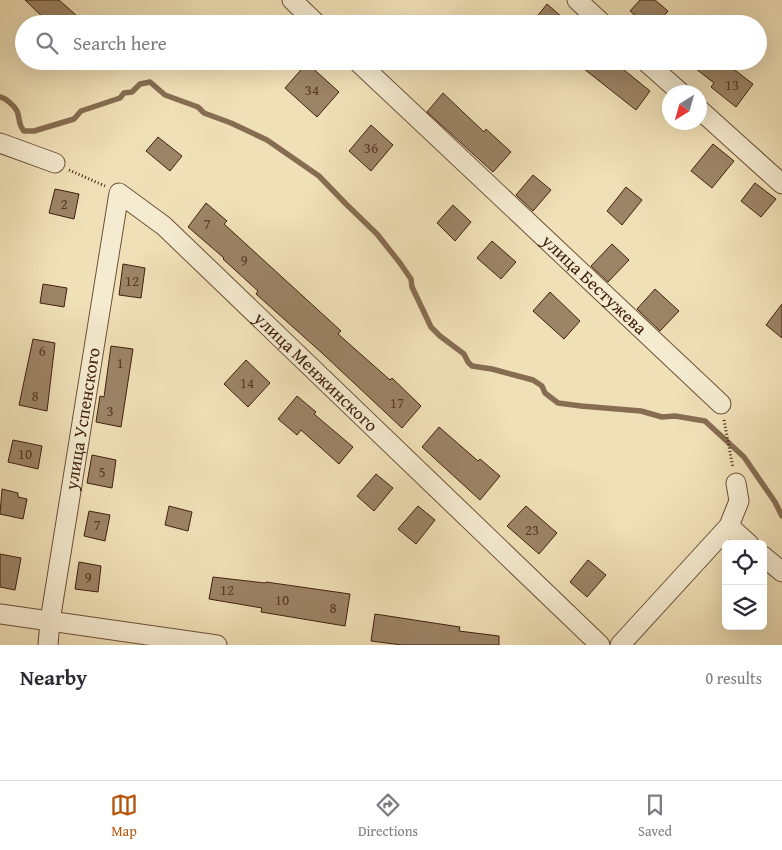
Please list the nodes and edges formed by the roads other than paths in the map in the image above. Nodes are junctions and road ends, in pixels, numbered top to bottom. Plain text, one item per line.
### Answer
1 (292, 0) edge
2 (577, 0) edge
3 (308, 15) edge
4 (593, 15) edge
5 (367, 70) edge
6 (655, 70) edge
7 (672, 85) edge
8 (707, 116) edge
9 (0, 142) edge
10 (55, 163) road end
11 (782, 184) edge
12 (119, 193) joint
13 (721, 404) road end
14 (736, 483) road end
15 (729, 526) junction
16 (745, 540) edge
17 (767, 559) edge
18 (782, 572) edge
19 (0, 614) edge
20 (50, 621) junction
21 (48, 645) edge
22 (217, 645) edge
23 (600, 645) edge
24 (620, 645) edge

1 - 3 street
2 - 4 street
5 - 13 street, улица Бестужева
6 - 7 street
8 - 11 street
9 - 10 street
12 - 20 street, улица Успенского
12 - 23 street, улица Менжинского
14 - 15 street
15 - 16 street
15 - 24 street
17 - 18 street
19 - 20 street
20 - 21 street, улица Успенского
20 - 22 street

